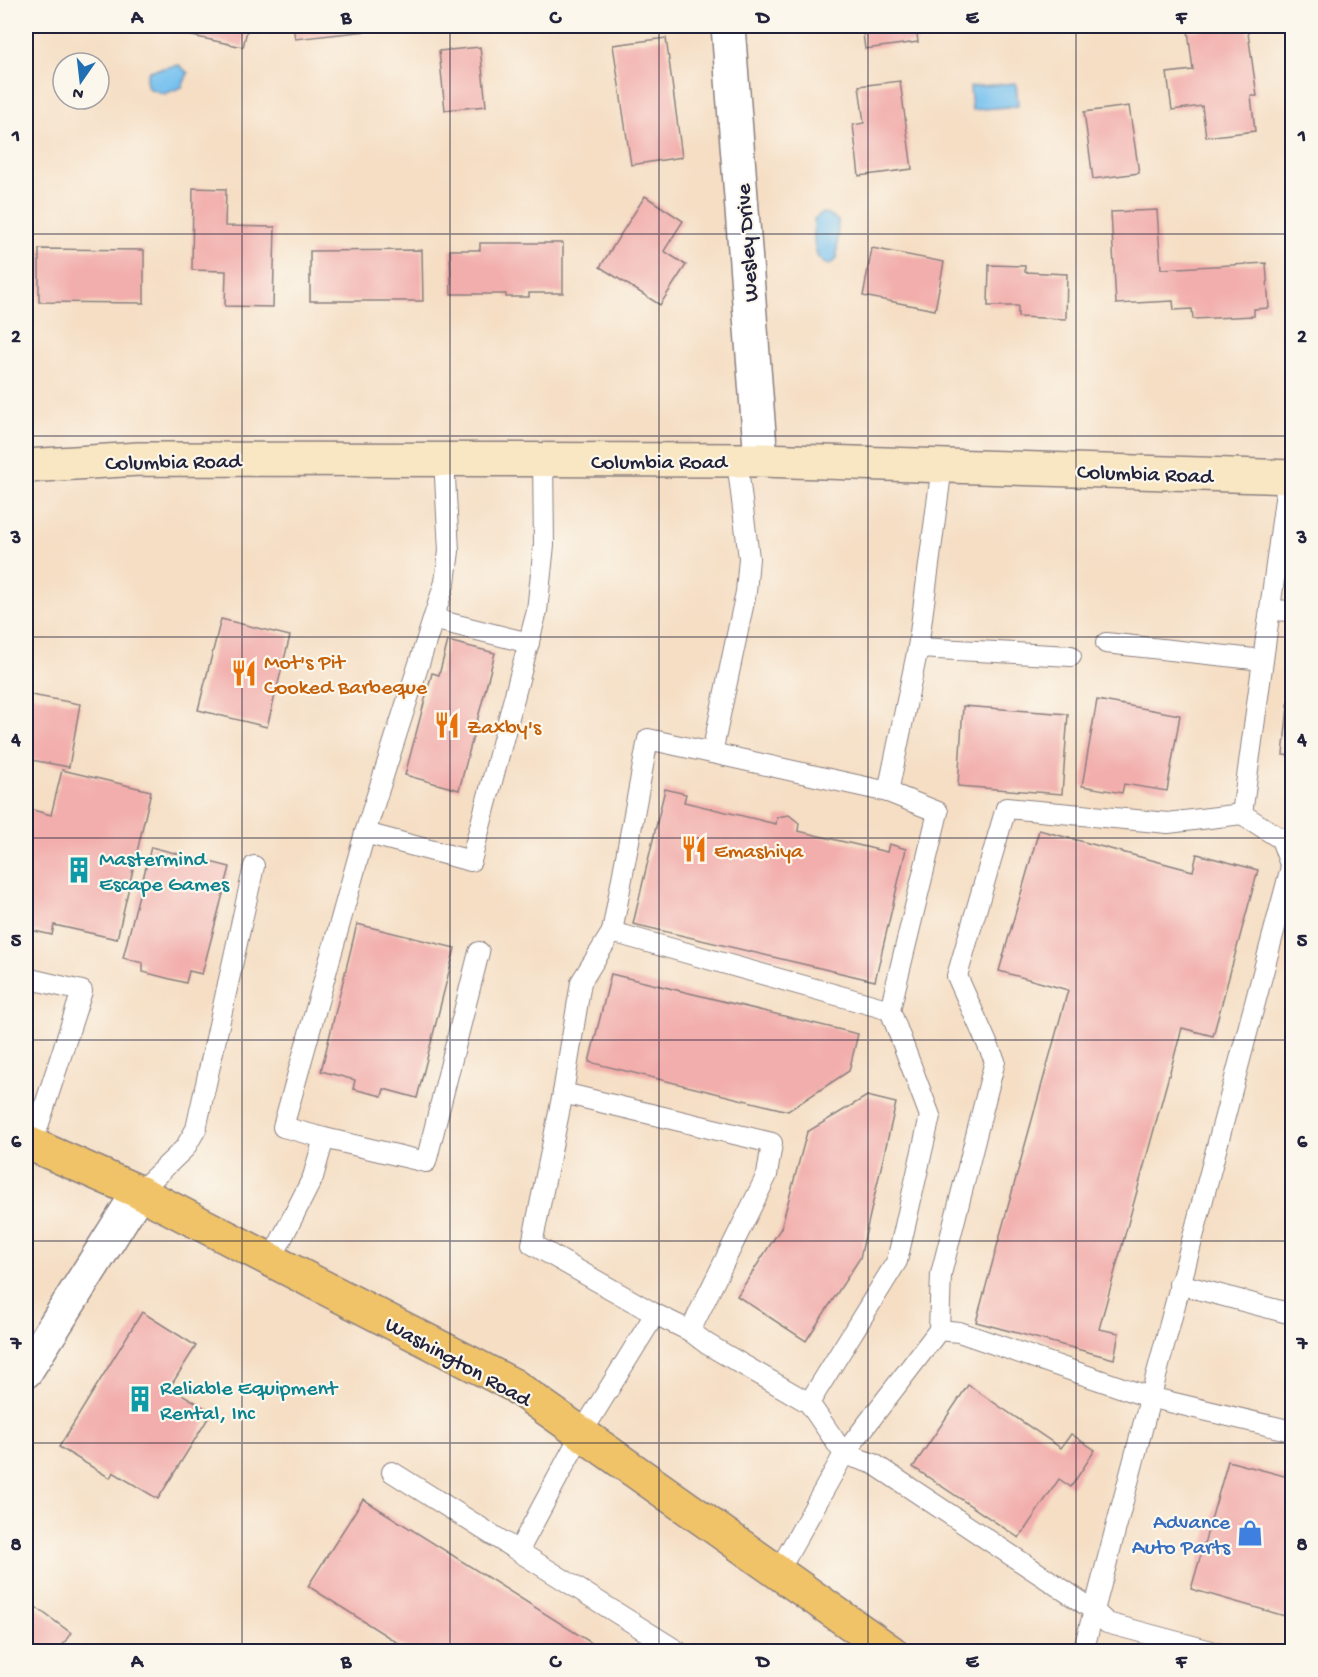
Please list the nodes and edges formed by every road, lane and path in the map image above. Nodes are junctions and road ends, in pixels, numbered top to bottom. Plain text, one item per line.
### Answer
1 (728, 26) edge
2 (444, 459) junction
3 (543, 459) junction
4 (749, 460) junction
5 (26, 466) edge
6 (942, 466) junction
7 (1290, 477) edge
8 (1270, 610) junction
9 (1293, 611) edge
10 (433, 619) junction
11 (1106, 642) dead end
12 (529, 643) junction
13 (918, 648) junction
14 (1071, 656) dead end
15 (1263, 660) junction
16 (712, 753) junction
17 (888, 792) junction
18 (1242, 814) junction
19 (365, 833) junction
20 (254, 866) dead end
21 (1292, 867) edge
22 (612, 932) junction
23 (479, 952) dead end
24 (26, 978) edge
25 (890, 1010) junction
26 (563, 1093) junction
27 (324, 1138) junction
28 (29, 1144) edge
29 (139, 1192) junction
30 (271, 1260) junction
31 (1179, 1284) junction
32 (655, 1314) junction
33 (1293, 1314) edge
34 (690, 1330) junction
35 (939, 1330) junction
36 (26, 1371) edge
37 (1149, 1397) junction
38 (809, 1403) junction
39 (1293, 1431) edge
40 (581, 1434) junction
41 (844, 1454) junction
42 (392, 1472) dead end
43 (519, 1550) junction
44 (778, 1572) junction
45 (1092, 1609) junction
46 (679, 1652) edge
47 (891, 1652) edge
48 (1083, 1652) edge
49 (1215, 1652) edge

1 - 4 street, Wesley Drive
2 - 3 main road, Columbia Road
2 - 5 main road, Columbia Road
2 - 10 lane
3 - 4 main road, Columbia Road
3 - 12 lane
4 - 6 main road, Columbia Road
4 - 16 lane
6 - 7 main road, Columbia Road
6 - 13 lane
7 - 8 lane
8 - 9 lane
8 - 15 lane
10 - 12 lane
10 - 19 lane
11 - 15 lane
12 - 19 lane
13 - 14 lane
13 - 17 lane
15 - 18 lane
16 - 17 lane
16 - 22 lane
17 - 25 lane
18 - 21 lane
18 - 35 lane
19 - 27 lane
20 - 29 lane
21 - 31 lane
22 - 25 lane
22 - 26 lane
23 - 27 lane
24 - 28 lane
25 - 38 lane
26 - 32 lane
26 - 34 lane
27 - 30 lane
28 - 29 main road, Washington Road
29 - 30 main road, Washington Road
29 - 36 street
30 - 40 main road, Washington Road
31 - 33 lane
31 - 37 lane
32 - 34 lane
32 - 40 lane
34 - 38 lane
35 - 37 lane
35 - 41 lane
37 - 39 lane
37 - 45 lane
38 - 41 lane
40 - 43 lane
40 - 44 main road, Washington Road
41 - 44 lane
41 - 45 lane
42 - 43 lane
43 - 46 lane
44 - 47 main road, Washington Road
45 - 48 lane
45 - 49 lane

